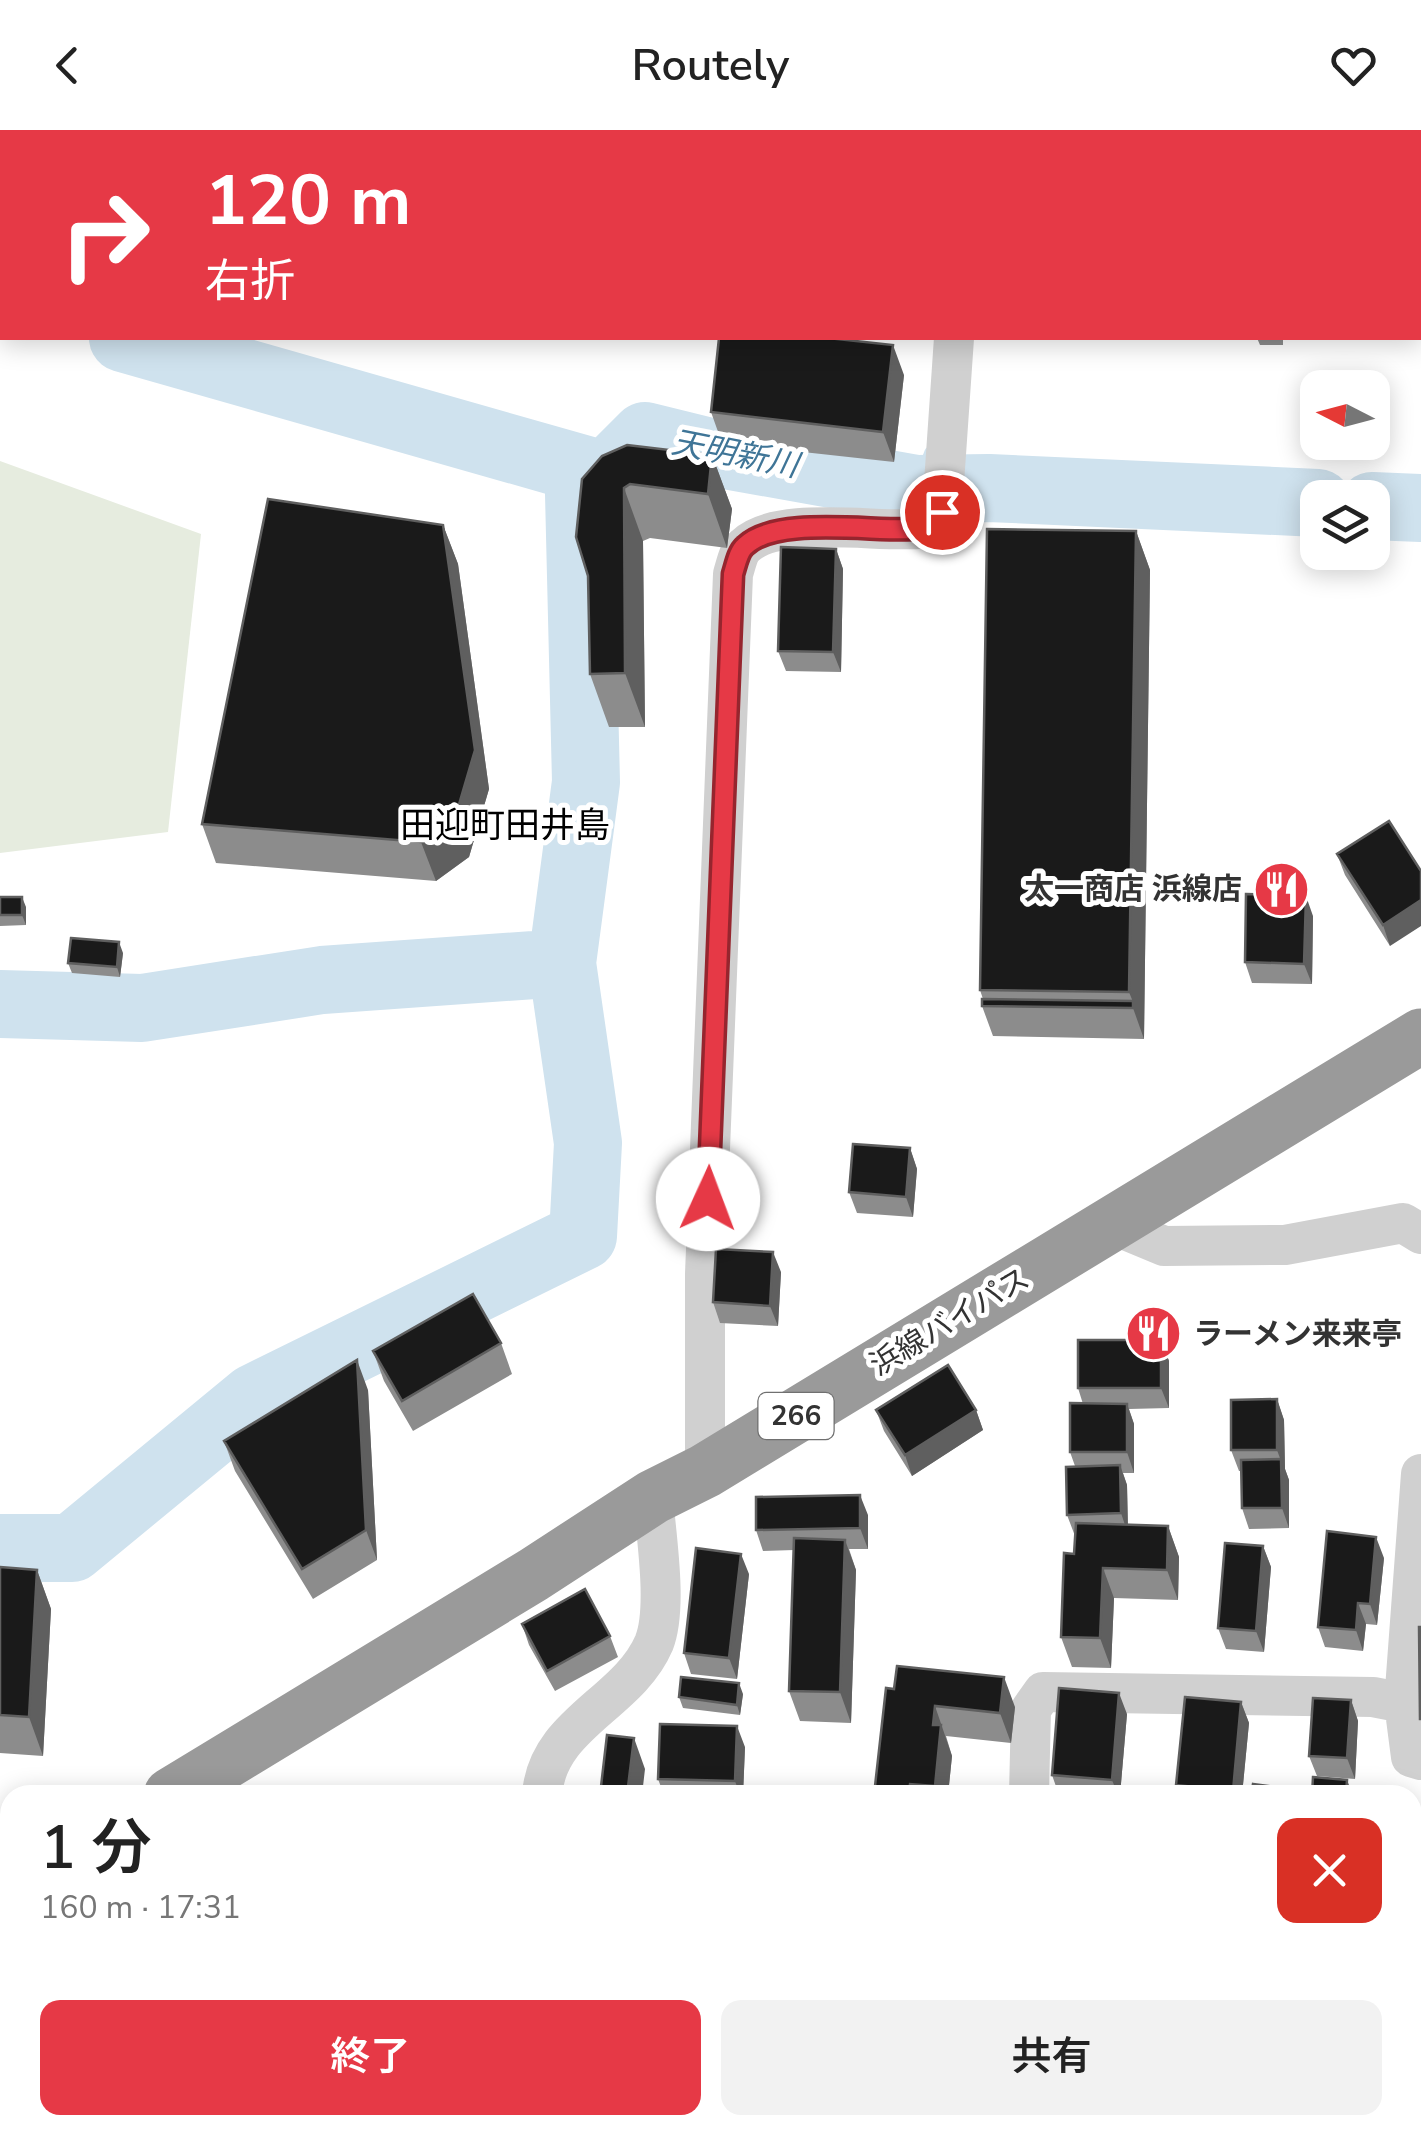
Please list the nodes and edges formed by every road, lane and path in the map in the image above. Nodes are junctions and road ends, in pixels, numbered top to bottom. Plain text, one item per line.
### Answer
1 (954, 340) edge
2 (1421, 1036) edge
3 (1111, 1224) junction
4 (1421, 1234) edge
5 (705, 1470) junction
6 (1421, 1474) edge
7 (654, 1496) junction
8 (1404, 1703) junction
9 (1421, 1760) edge
10 (187, 1785) edge
11 (543, 1785) edge
12 (1029, 1785) edge

1 - 5 street
2 - 3 highway, 浜線バイパス / 266
3 - 4 street
3 - 5 highway, 浜線バイパス / 266
5 - 7 highway, 浜線バイパス / 266
6 - 8 street
7 - 10 highway, 浜線バイパス / 266
7 - 11 street
8 - 9 street
8 - 12 street

